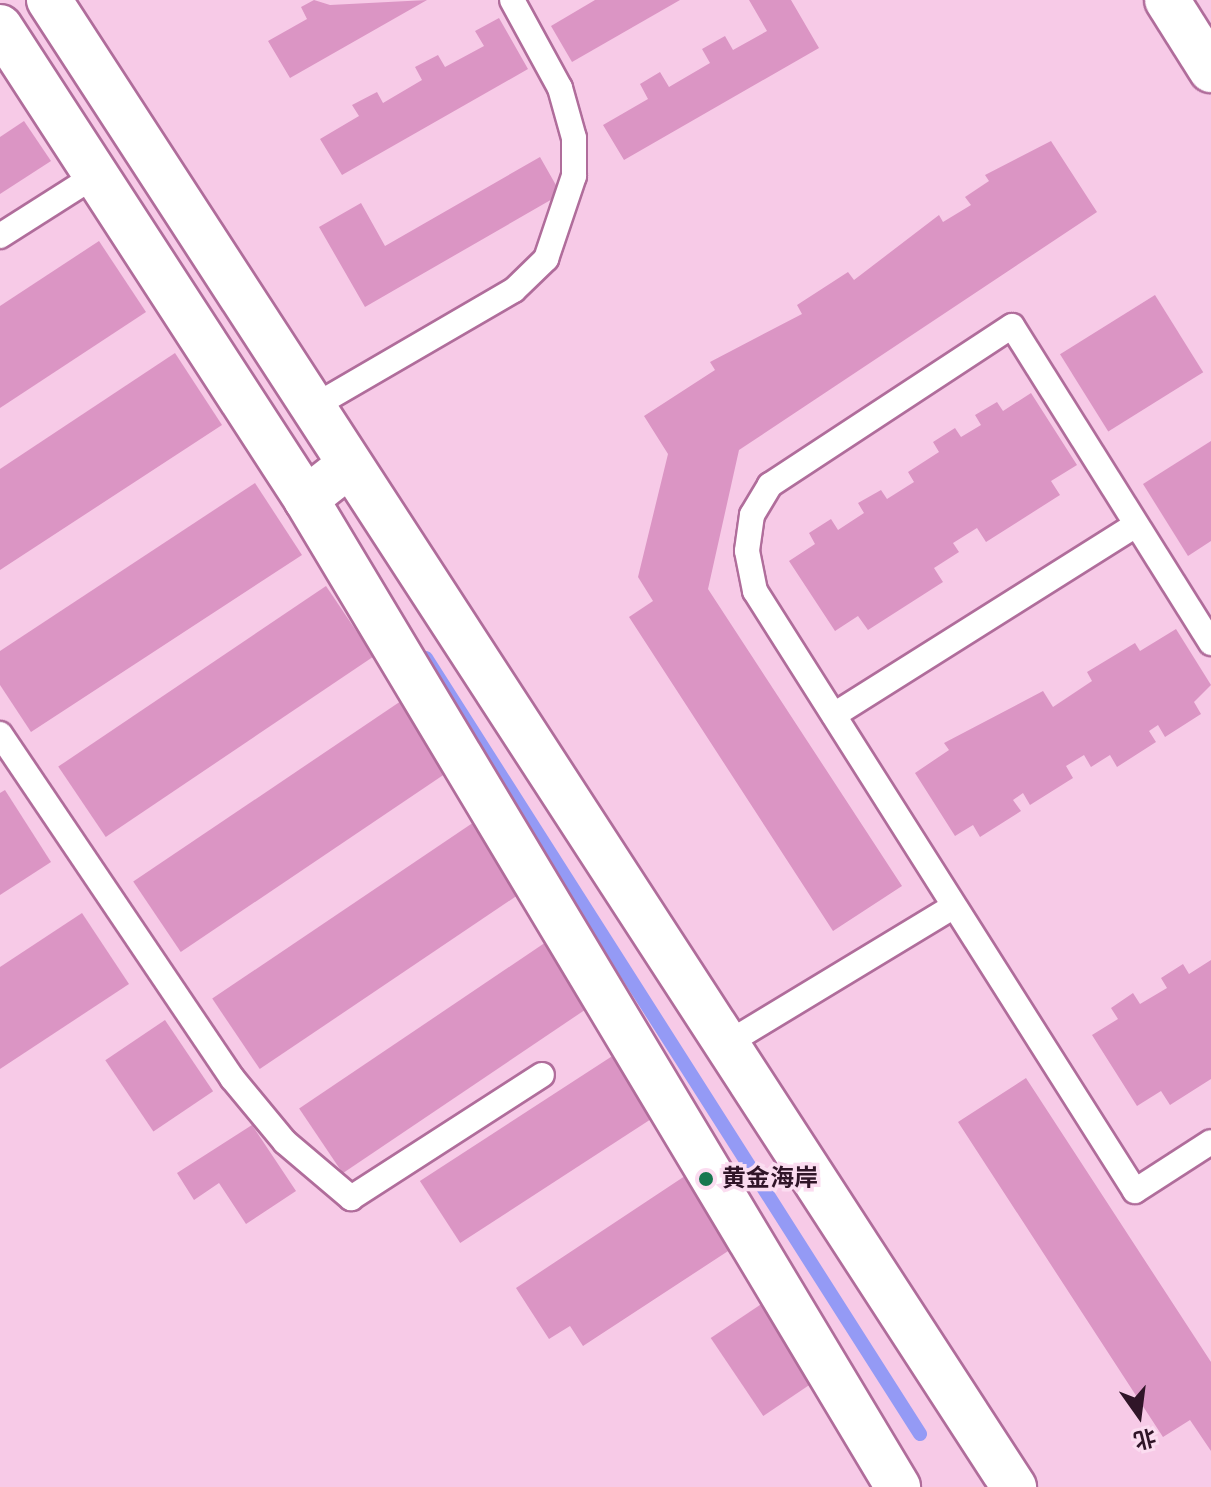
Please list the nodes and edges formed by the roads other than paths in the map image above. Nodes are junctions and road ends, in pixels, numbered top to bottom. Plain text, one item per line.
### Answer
1 (49, 0) edge
2 (512, 0) edge
3 (1167, 0) edge
4 (0, 27) edge
5 (1211, 70) edge
6 (96, 175) junction
7 (0, 236) edge
8 (311, 408) junction
9 (349, 465) junction
10 (306, 499) junction
11 (1136, 525) junction
12 (1211, 643) edge
13 (834, 715) junction
14 (0, 734) edge
15 (954, 906) junction
16 (728, 1043) junction
17 (542, 1075) dead end
18 (1211, 1142) edge
19 (898, 1487) edge
20 (1014, 1487) edge

1 - 8 street
2 - 8 lane
3 - 5 street
4 - 6 street
6 - 7 lane
6 - 10 street
8 - 9 street
9 - 10 street
9 - 16 street
10 - 19 street
11 - 12 lane
11 - 13 lane
11 - 13 lane
13 - 15 lane
14 - 17 lane
15 - 16 lane
15 - 18 lane
16 - 20 street

